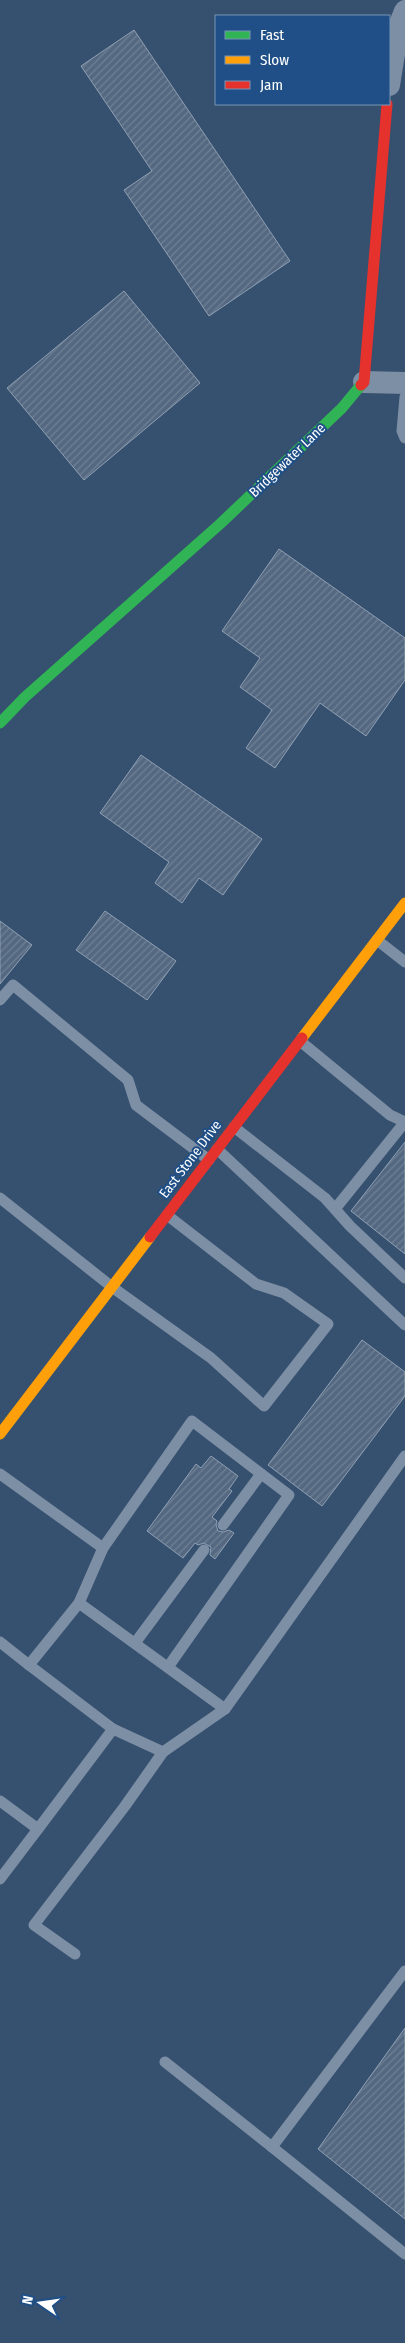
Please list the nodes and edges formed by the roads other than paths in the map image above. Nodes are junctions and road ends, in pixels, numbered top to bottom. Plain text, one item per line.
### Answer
1 (405, 11) edge
2 (400, 48) edge
3 (390, 82) edge
4 (387, 105) edge
5 (364, 382) junction
6 (405, 383) edge
7 (405, 397) edge
8 (405, 438) edge
9 (0, 723) edge
10 (405, 903) edge
11 (377, 940) junction
12 (405, 962) edge
13 (0, 1000) edge
14 (300, 1041) junction
15 (405, 1122) edge
16 (234, 1127) junction
17 (217, 1149) junction
18 (209, 1160) junction
19 (0, 1198) edge
20 (335, 1210) junction
21 (167, 1215) junction
22 (405, 1278) edge
23 (112, 1287) junction
24 (405, 1325) edge
25 (2, 1428) edge
26 (405, 1456) edge
27 (0, 1474) edge
28 (261, 1474) junction
29 (223, 1525) dead end
30 (104, 1548) junction
31 (204, 1550) dead end
32 (79, 1603) junction
33 (0, 1642) edge
34 (135, 1644) junction
35 (29, 1666) junction
36 (168, 1668) junction
37 (225, 1709) junction
38 (113, 1729) junction
39 (163, 1752) junction
40 (0, 1801) edge
41 (38, 1829) junction
42 (0, 1879) edge
43 (75, 1954) dead end
44 (405, 1971) edge
45 (165, 2062) dead end
46 (272, 2147) junction
47 (405, 2254) edge

1 - 2 street
2 - 3 street
4 - 5 main road
5 - 6 street
5 - 9 main road, Bridgewater Lane
7 - 8 lane
10 - 11 main road, East Stone Drive
11 - 12 lane
11 - 14 main road, East Stone Drive
13 - 18 lane
14 - 15 lane
14 - 16 main road, East Stone Drive
15 - 20 lane
16 - 17 main road, East Stone Drive
16 - 20 lane
17 - 18 main road, East Stone Drive
17 - 24 lane
18 - 21 main road, East Stone Drive
19 - 23 lane
20 - 22 lane
21 - 23 main road, East Stone Drive
21 - 23 lane
23 - 25 main road, East Stone Drive
26 - 37 lane
27 - 30 lane
28 - 29 lane
28 - 30 lane
28 - 36 lane
30 - 32 lane
31 - 34 lane
32 - 34 lane
32 - 35 lane
33 - 35 lane
34 - 36 lane
35 - 38 lane
36 - 37 lane
37 - 39 lane
38 - 39 lane
38 - 41 lane
39 - 43 lane
40 - 41 lane
41 - 42 lane
44 - 46 lane
45 - 46 lane
46 - 47 lane

